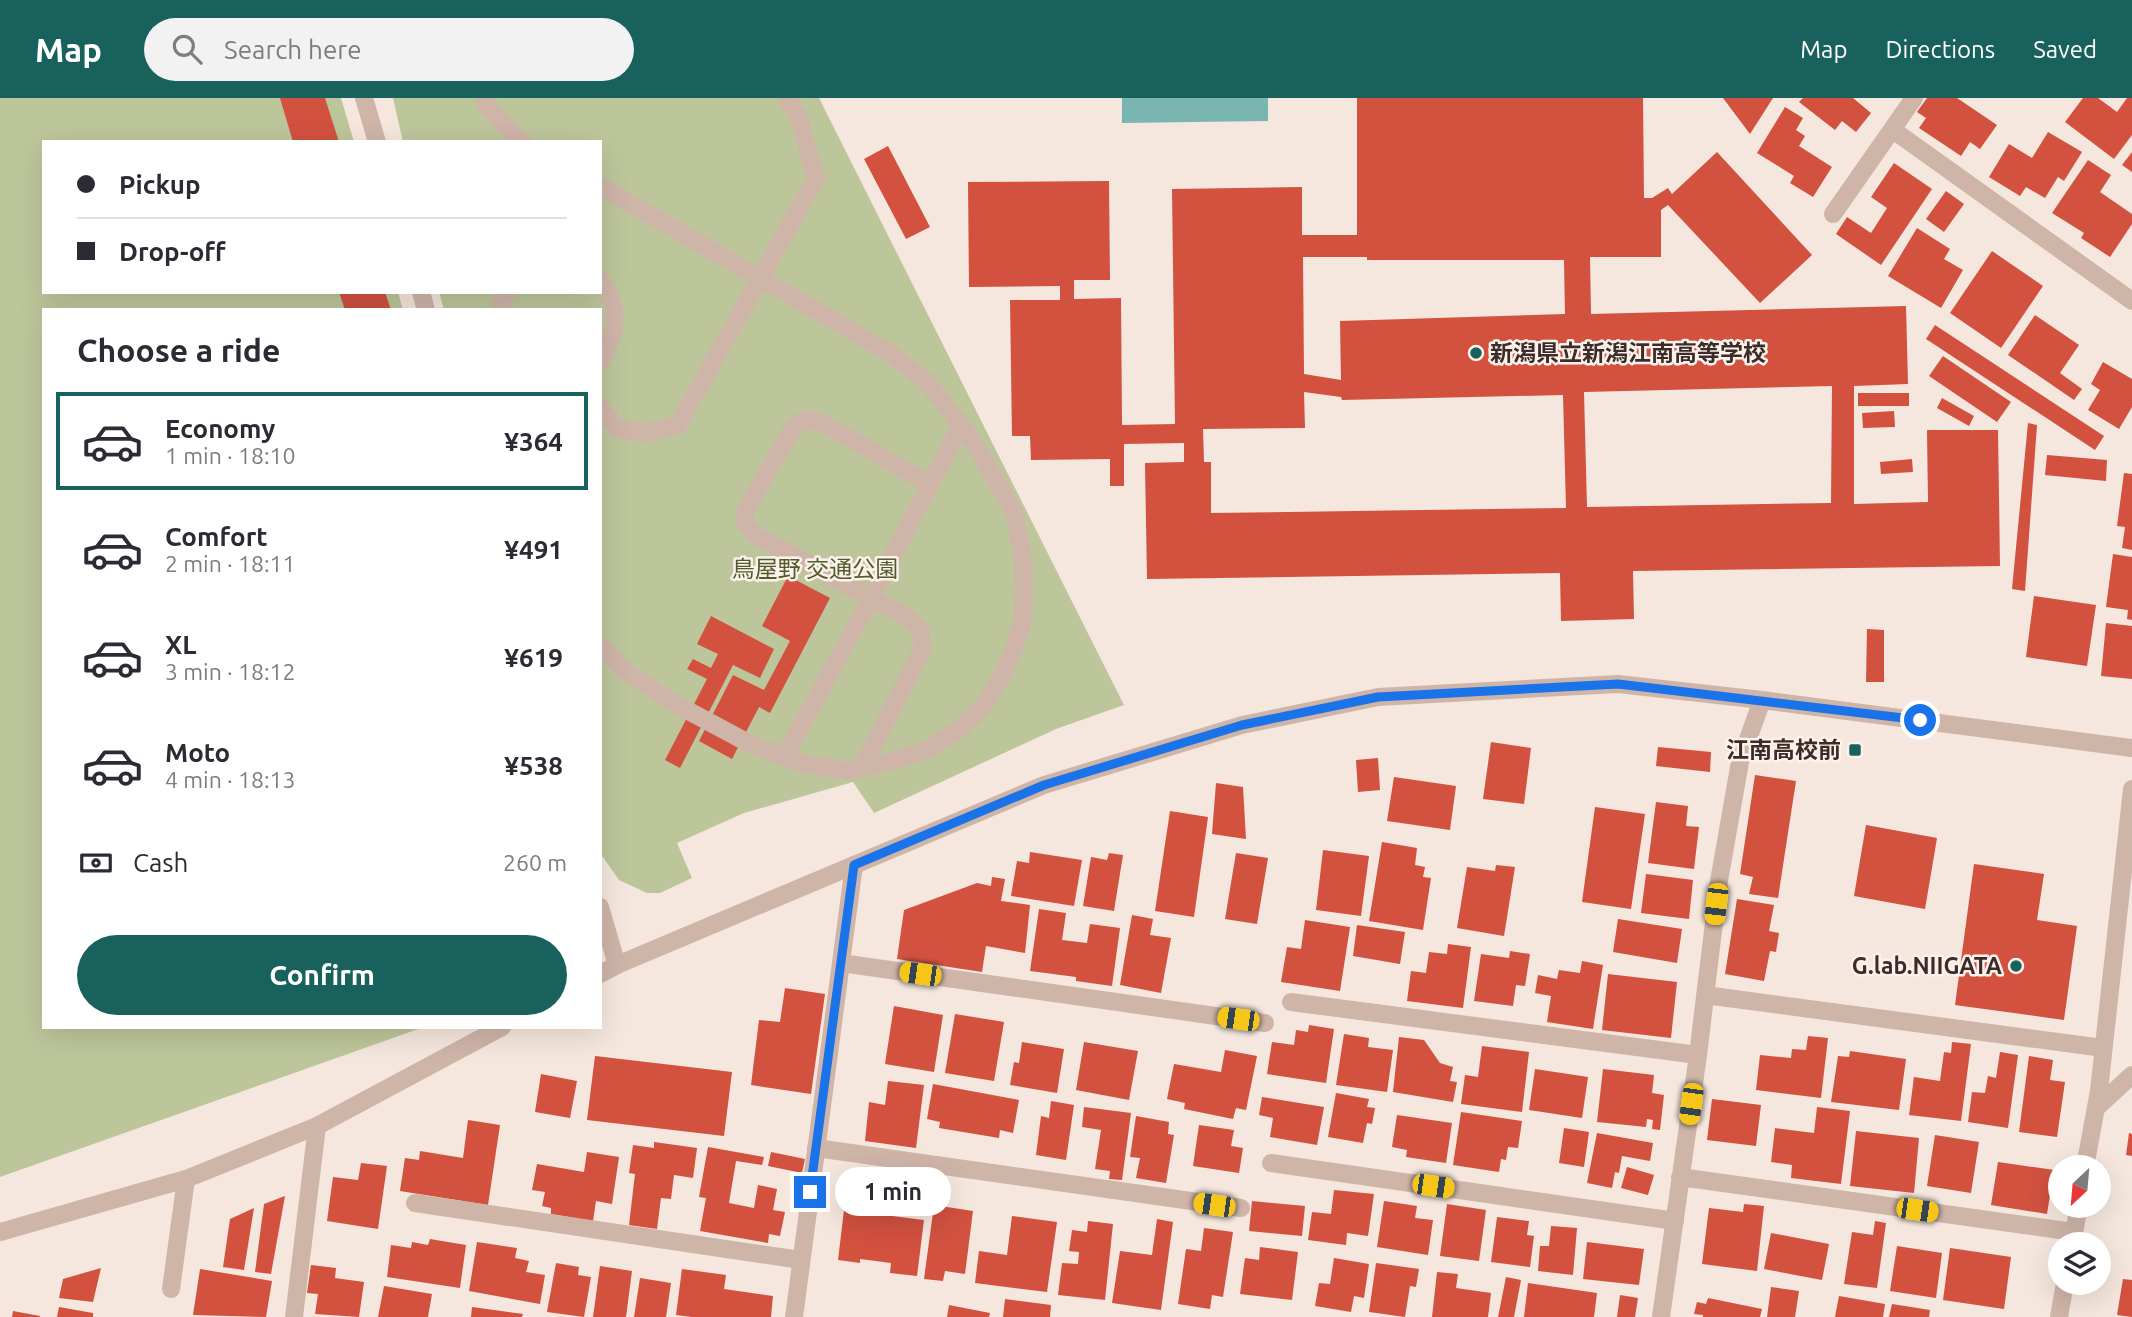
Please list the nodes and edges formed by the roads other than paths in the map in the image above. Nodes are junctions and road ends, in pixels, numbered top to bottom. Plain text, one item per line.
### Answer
1 (364, 98) edge
2 (485, 98) edge
3 (786, 98) edge
4 (1914, 98) edge
5 (1893, 130) junction
6 (376, 140) edge
7 (520, 140) edge
8 (602, 187) edge
9 (1833, 214) dead end
10 (760, 278) junction
11 (602, 283) edge
12 (2132, 301) edge
13 (602, 358) edge
14 (602, 410) edge
15 (961, 425) junction
16 (929, 484) junction
17 (871, 598) junction
18 (602, 648) edge
19 (1762, 700) junction
20 (2132, 748) edge
21 (784, 757) junction
22 (862, 768) junction
23 (2132, 789) edge
24 (854, 865) junction
25 (602, 914) edge
26 (841, 963) junction
27 (617, 965) junction
28 (602, 973) edge
29 (1705, 995) junction
30 (1291, 1002) dead end
31 (1265, 1023) dead end
32 (498, 1029) edge
33 (2104, 1048) junction
34 (1698, 1055) junction
35 (2132, 1075) edge
36 (2095, 1108) junction
37 (317, 1126) junction
38 (816, 1148) junction
39 (2087, 1155) edge
40 (1271, 1163) dead end
41 (1681, 1177) junction
42 (186, 1179) junction
43 (415, 1203) dead end
44 (1241, 1208) dead end
45 (1675, 1220) junction
46 (0, 1232) edge
47 (2048, 1234) edge
48 (801, 1260) junction
49 (171, 1289) dead end
50 (2063, 1295) edge
51 (294, 1317) edge
52 (794, 1317) edge
53 (1661, 1317) edge
54 (2059, 1317) edge

1 - 6 street
2 - 7 street
3 - 10 street
4 - 5 street
5 - 9 street
5 - 12 street
8 - 10 street
10 - 14 street
10 - 15 street
11 - 13 street
15 - 16 street
15 - 22 street
16 - 17 street
16 - 17 street
17 - 21 street
17 - 22 street
18 - 21 street
19 - 20 street
19 - 24 street
19 - 29 street
21 - 22 street
23 - 33 street
24 - 26 street
24 - 27 street
25 - 27 street
26 - 31 street
26 - 38 street
27 - 28 street
29 - 33 street
29 - 34 street
30 - 34 street
32 - 37 street
33 - 36 street
34 - 41 street
35 - 36 street
36 - 39 street
37 - 42 street
37 - 51 street
38 - 44 street
38 - 48 street
40 - 45 street
41 - 45 street
41 - 47 street
42 - 46 street
42 - 49 street
43 - 48 street
45 - 53 street
48 - 52 street
50 - 54 street

